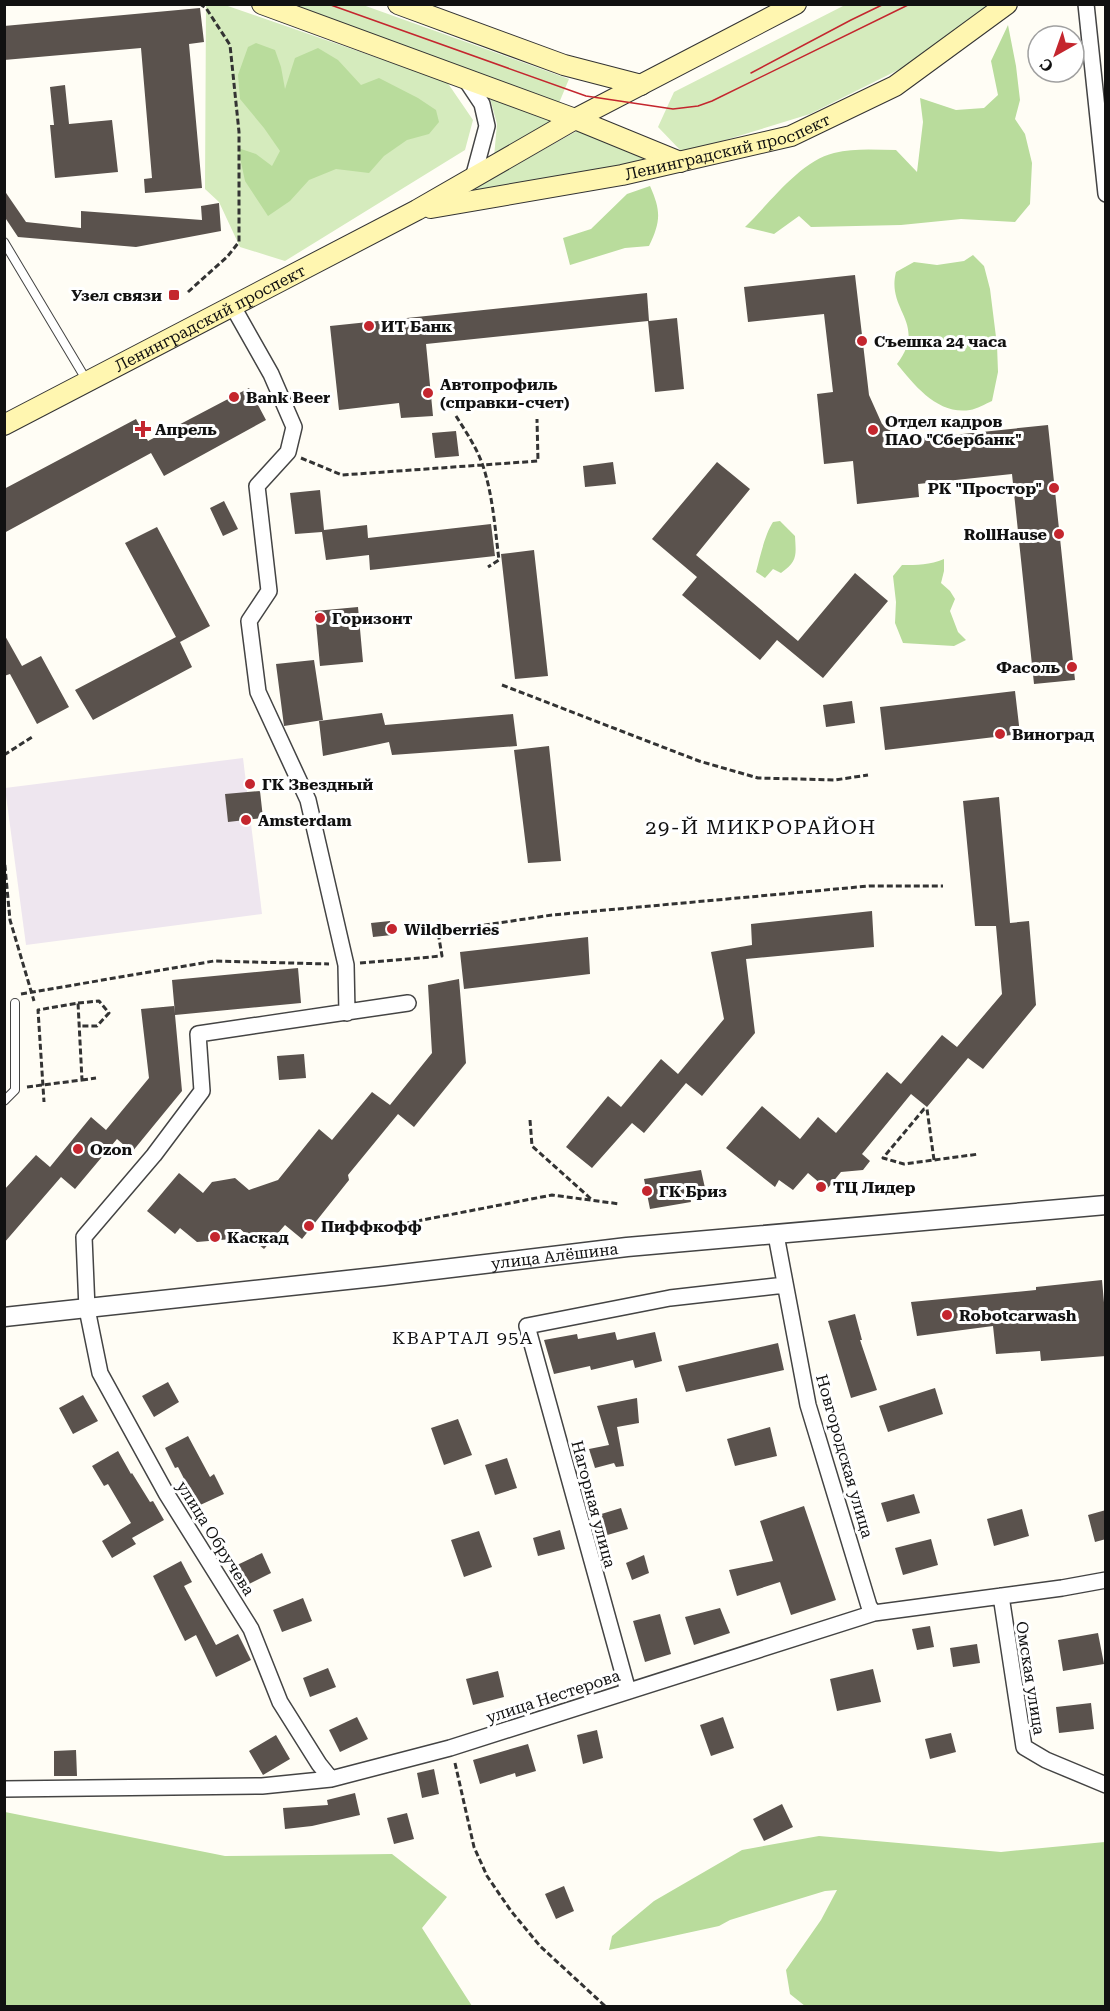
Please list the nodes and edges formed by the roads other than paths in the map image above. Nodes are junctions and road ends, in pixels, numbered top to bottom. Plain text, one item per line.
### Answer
1 (262, 4) edge
2 (398, 4) edge
3 (796, 4) edge
4 (1007, 4) edge
5 (1086, 4) edge
6 (464, 77) junction
7 (641, 84) junction
8 (1106, 101) edge
9 (575, 119) junction
10 (1101, 147) junction
11 (680, 162) junction
12 (473, 178) junction
13 (1106, 194) edge
14 (417, 210) junction
15 (4, 242) edge
16 (232, 305) junction
17 (88, 382) junction
18 (4, 425) edge
19 (16, 999) road end
20 (408, 1003) dead end
21 (346, 1013) junction
22 (4, 1101) edge
23 (1106, 1205) edge
24 (776, 1235) junction
25 (785, 1284) junction
26 (87, 1309) junction
27 (4, 1317) edge
28 (1106, 1580) edge
29 (1001, 1596) junction
30 (874, 1613) junction
31 (628, 1691) junction
32 (331, 1779) junction
33 (1106, 1785) edge
34 (4, 1790) edge

1 - 6 main road
2 - 7 main road
3 - 7 main road, Ленинградский проспект
4 - 11 main road, Ленинградский проспект
5 - 10 street
6 - 9 main road
6 - 12 street
7 - 9 main road, Ленинградский проспект
8 - 10 street
9 - 11 main road
9 - 12 main road, Ленинградский проспект
10 - 13 street
11 - 14 main road, Ленинградский проспект
12 - 14 main road, Ленинградский проспект
14 - 16 main road, Ленинградский проспект
15 - 17 lane
16 - 17 main road, Ленинградский проспект
16 - 21 street
17 - 18 main road, Ленинградский проспект
19 - 22 lane
20 - 21 street
21 - 26 street, улица Обручева
23 - 24 street, улица Алёшина
24 - 25 street, Новгородская улица
24 - 26 street, улица Алёшина
25 - 30 street, Новгородская улица
25 - 31 street, Нагорная улица
26 - 27 street, улица Алёшина
26 - 32 street, улица Обручева
28 - 29 street, улица Нестерова
29 - 30 street, улица Нестерова
29 - 33 street, Омская улица
30 - 31 street, улица Нестерова
31 - 32 street, улица Нестерова
32 - 34 street, улица Нестерова

